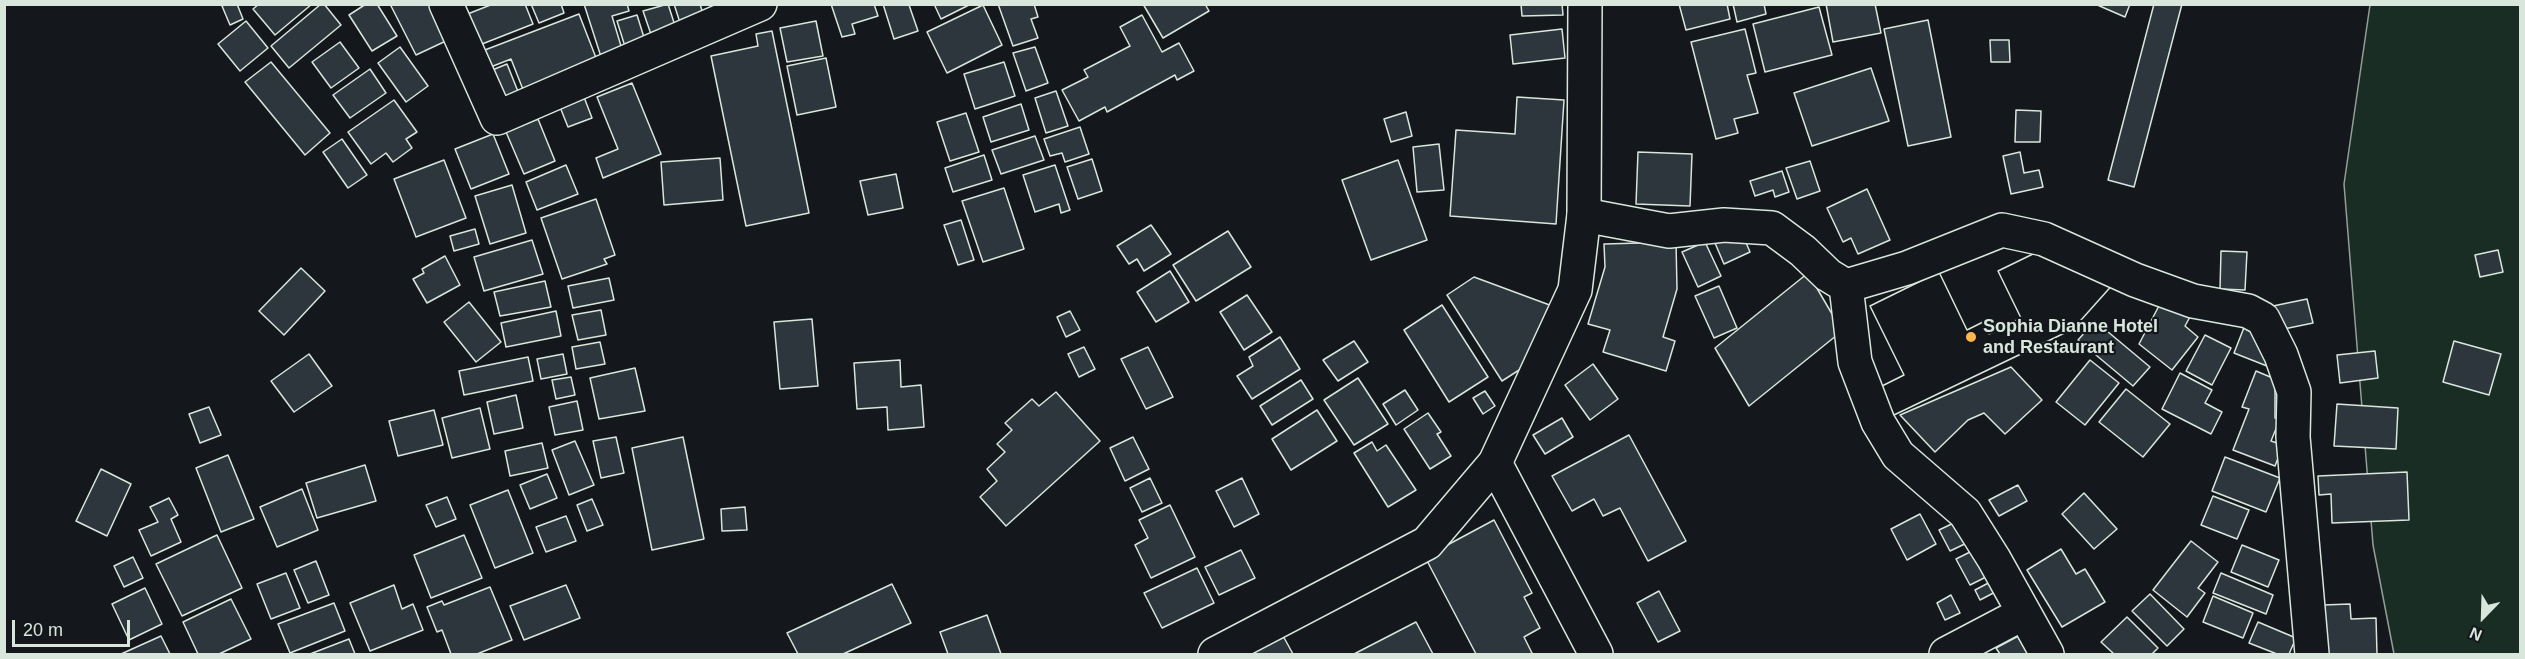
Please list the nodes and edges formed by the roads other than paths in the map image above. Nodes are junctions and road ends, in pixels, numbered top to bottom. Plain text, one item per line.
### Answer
1 (446, 4) edge
2 (760, 4) edge
3 (1585, 4) edge
4 (1584, 215) junction
5 (1846, 286) junction
6 (1495, 462) junction
7 (2024, 613) junction
8 (1215, 654) edge
9 (1596, 654) edge
10 (1946, 654) edge
11 (2047, 654) edge
12 (2312, 654) edge

1 - 2 street
3 - 4 street
4 - 5 street
4 - 6 street
5 - 7 street
5 - 12 street
6 - 8 street
6 - 9 street
7 - 10 street
7 - 11 street

